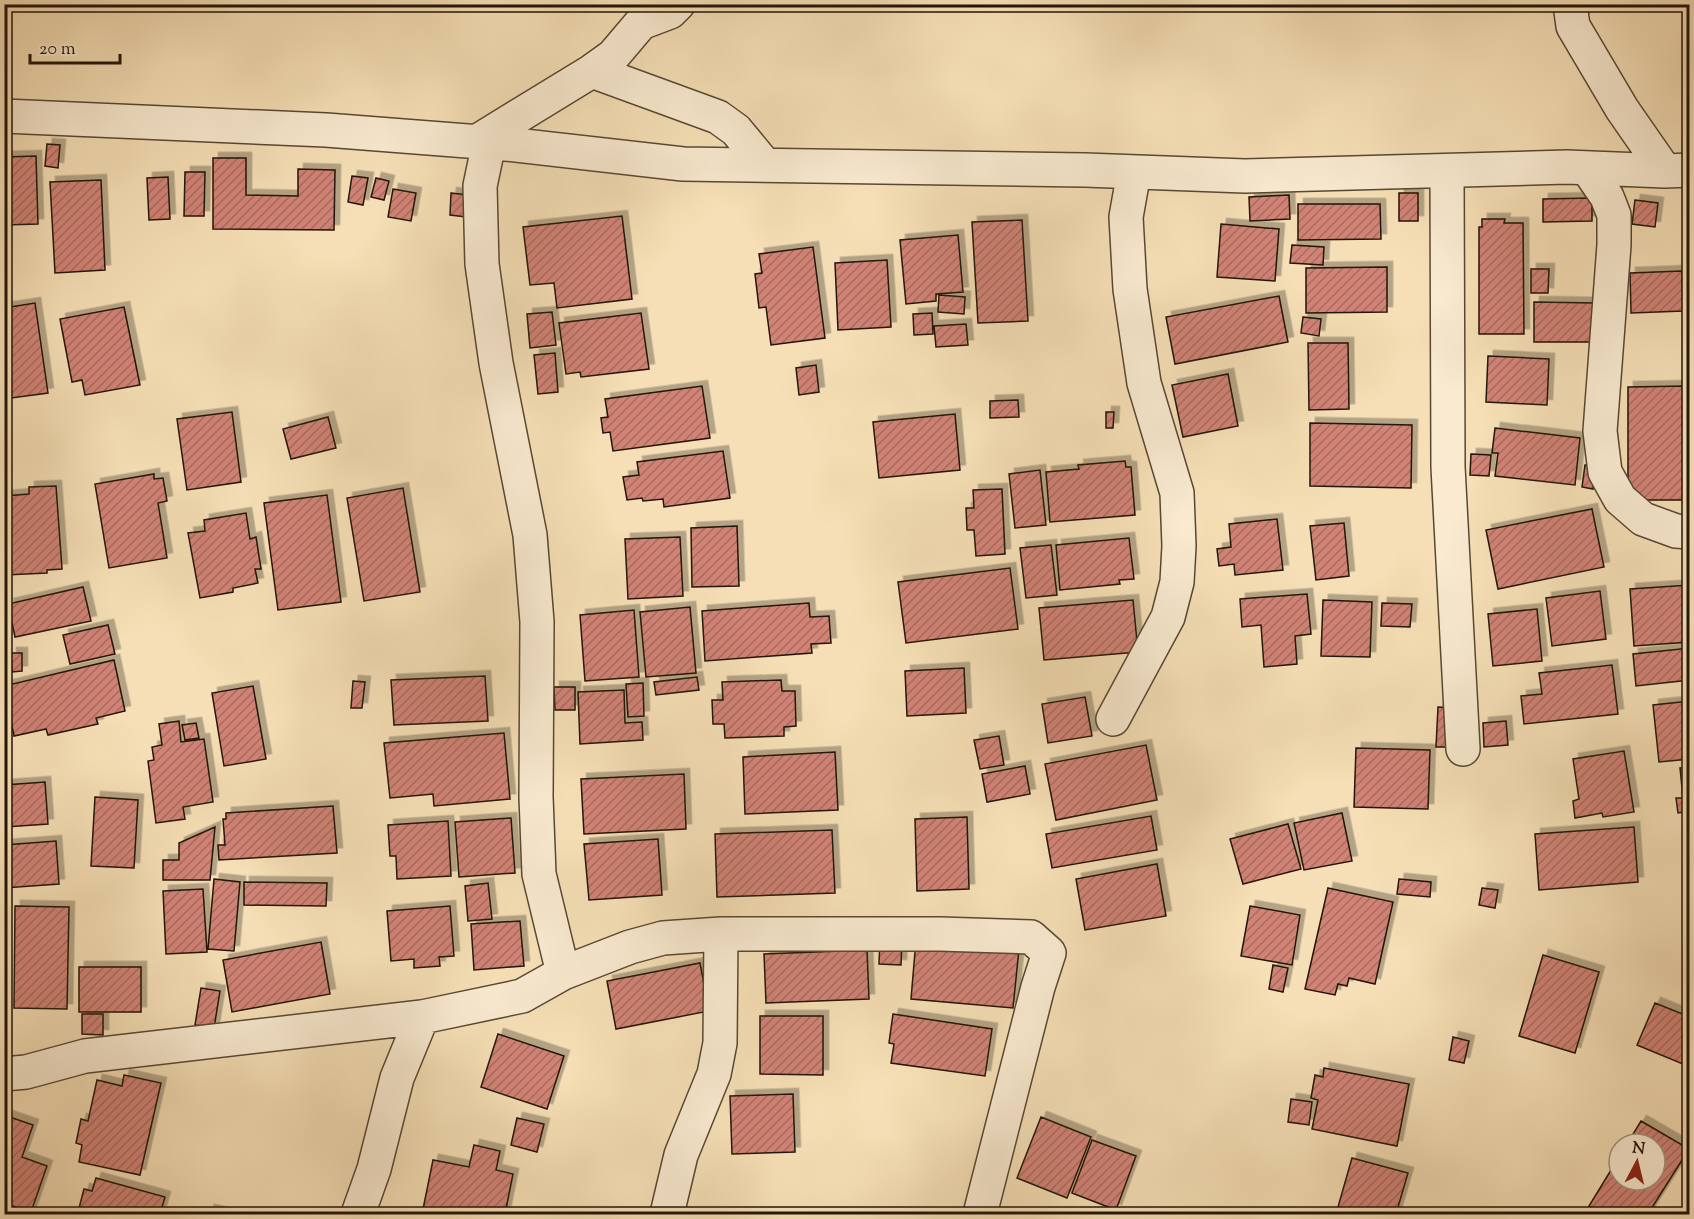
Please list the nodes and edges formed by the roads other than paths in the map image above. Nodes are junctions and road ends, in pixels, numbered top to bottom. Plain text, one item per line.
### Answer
1 (678, 4) edge
2 (1570, 4) edge
3 (592, 71) junction
4 (4, 116) edge
5 (482, 142) junction
6 (765, 165) junction
7 (1587, 168) junction
8 (1677, 170) edge
9 (1447, 171) junction
10 (1134, 172) junction
11 (1689, 532) edge
12 (1113, 718) dead end
13 (1463, 749) dead end
14 (721, 934) junction
15 (563, 973) junction
16 (422, 1017) junction
17 (4, 1074) edge
18 (358, 1215) edge
19 (666, 1215) edge
20 (980, 1215) edge

1 - 3 street
2 - 8 street
3 - 5 street
3 - 6 street
4 - 5 street
5 - 6 street
5 - 15 street
6 - 10 street
7 - 8 street
7 - 9 street
7 - 11 street
9 - 10 street
9 - 13 street
10 - 12 street
14 - 15 street
14 - 19 street
14 - 20 street
15 - 16 street
16 - 17 street
16 - 18 street

